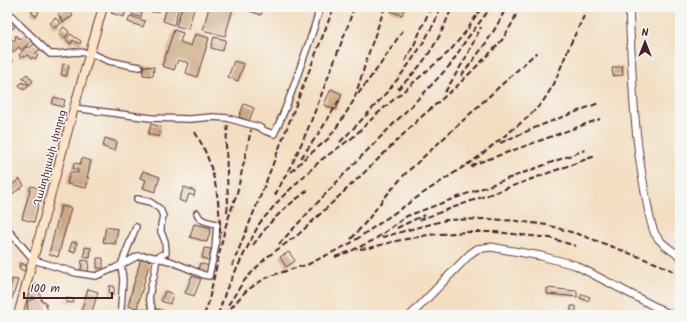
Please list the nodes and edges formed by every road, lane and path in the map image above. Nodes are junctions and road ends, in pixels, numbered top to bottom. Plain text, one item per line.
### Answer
1 (103, 7) edge
2 (320, 7) edge
3 (629, 7) edge
4 (7, 11) edge
5 (90, 54) junction
6 (140, 66) dead end
7 (74, 108) junction
8 (137, 199) dead end
9 (197, 212) dead end
10 (136, 227) dead end
11 (7, 229) edge
12 (680, 256) edge
13 (157, 258) junction
14 (34, 260) junction
15 (121, 265) junction
16 (18, 315) edge
17 (122, 315) edge
18 (152, 315) edge
19 (411, 315) edge
20 (671, 315) edge

1 - 5 main road, Ղանդիլյանի փողոց
2 - 7 street
3 - 12 street
4 - 5 street
5 - 6 street
5 - 7 main road, Ղանդիլյանի փողոց
7 - 14 main road, Ղանդիլյանի փողոց
8 - 13 street
9 - 13 street
10 - 15 street
11 - 14 street
13 - 15 street
13 - 18 street
14 - 15 street
14 - 16 main road, Ղանդիլյանի փողոց
15 - 17 street
19 - 20 street

